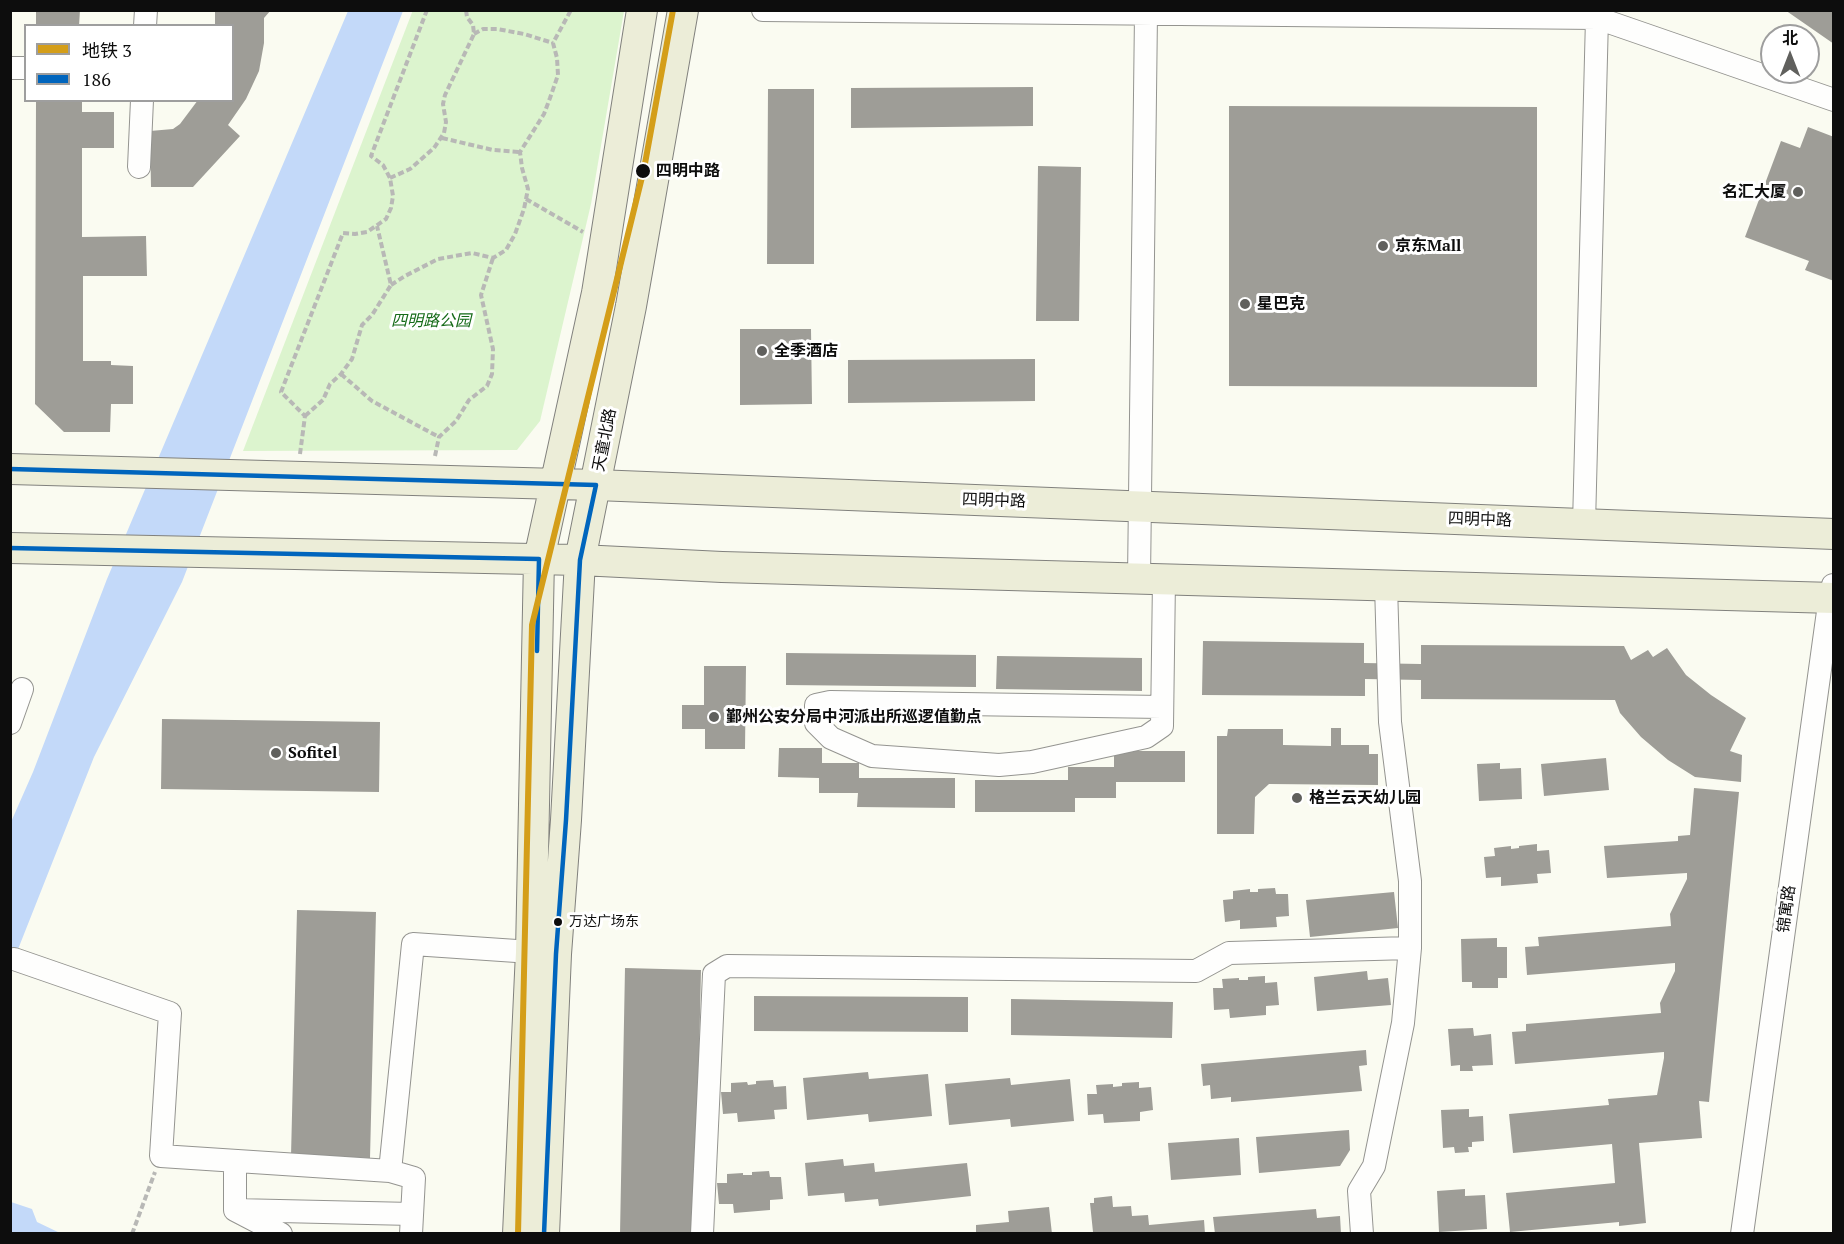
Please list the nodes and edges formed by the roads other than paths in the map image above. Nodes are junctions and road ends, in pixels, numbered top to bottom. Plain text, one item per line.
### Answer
1 (642, 10) edge
2 (683, 10) edge
3 (763, 10) edge
4 (1146, 14) junction
5 (1597, 18) junction
6 (1833, 100) edge
7 (142, 102) edge
8 (139, 167) dead end
9 (10, 469) edge
10 (555, 484) junction
11 (596, 485) junction
12 (1139, 507) junction
13 (1584, 524) junction
14 (1833, 534) edge
15 (10, 548) edge
16 (539, 559) junction
17 (580, 560) junction
18 (1151, 578) junction
19 (1386, 585) junction
20 (1832, 593) edge
21 (22, 689) dead end
22 (1162, 707) junction
23 (10, 723) edge
24 (1410, 948) junction
25 (544, 953) junction
26 (14, 959) dead end
27 (235, 1161) junction
28 (390, 1171) junction
29 (235, 1210) junction
30 (412, 1224) edge
31 (281, 1233) edge
32 (518, 1233) edge
33 (544, 1233) edge
34 (702, 1233) edge
35 (1362, 1233) edge
36 (1742, 1233) edge

1 - 10 main road
2 - 11 main road, 天童北路
3 - 4 street
4 - 5 street
4 - 12 street
5 - 6 street
5 - 13 street
7 - 8 street
9 - 10 main road, 四明中路
10 - 11 main road, 四明中路
10 - 16 main road
11 - 12 main road, 四明中路
11 - 17 main road, 天童北路
12 - 13 main road, 四明中路
12 - 18 street
13 - 14 main road, 四明中路
15 - 16 main road
16 - 17 main road
16 - 25 main road
17 - 18 main road
17 - 25 main road, 天童北路
18 - 19 main road
18 - 22 street
19 - 20 main road
19 - 24 street
20 - 36 street, 锦寓路
21 - 23 street
22 - 22 street
24 - 34 street
24 - 35 street
25 - 28 street
25 - 32 main road
25 - 33 main road, 天童北路
26 - 27 street
27 - 28 street
27 - 29 street
28 - 30 street
29 - 30 street
29 - 31 street

